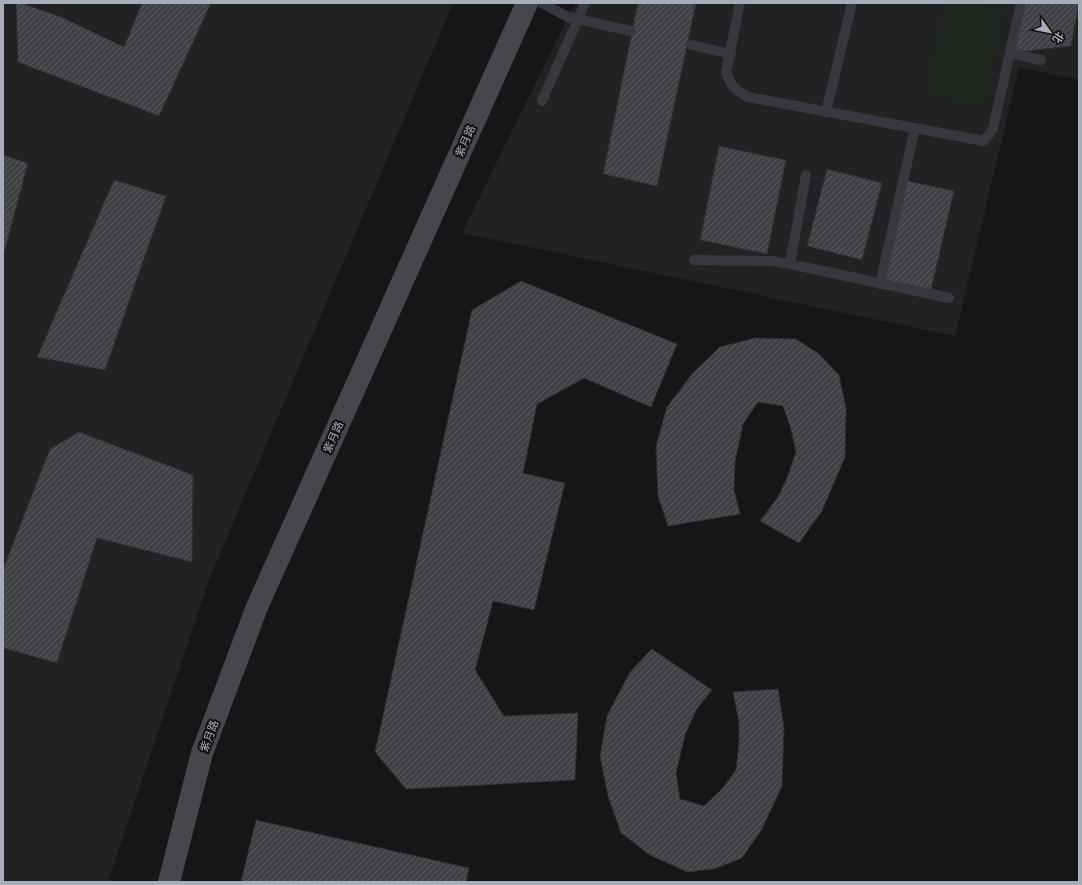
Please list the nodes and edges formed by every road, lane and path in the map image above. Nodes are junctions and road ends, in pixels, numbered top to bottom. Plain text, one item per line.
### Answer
1 (527, 3) edge
2 (542, 3) edge
3 (585, 3) edge
4 (740, 3) edge
5 (852, 3) edge
6 (1021, 3) edge
7 (577, 19) junction
8 (631, 31) dead end
9 (692, 45) dead end
10 (1010, 53) junction
11 (731, 54) junction
12 (1042, 60) dead end
13 (542, 101) dead end
14 (826, 112) junction
15 (915, 128) junction
16 (806, 176) dead end
17 (694, 260) dead end
18 (790, 264) junction
19 (880, 284) junction
20 (949, 298) dead end
21 (169, 882) edge

1 - 21 street, 紫月路
2 - 7 lane
3 - 7 lane
4 - 11 lane
5 - 14 lane
6 - 10 lane
7 - 8 lane
7 - 13 lane
9 - 11 lane
10 - 12 lane
10 - 15 lane
11 - 14 lane
14 - 15 lane
15 - 19 lane
16 - 18 lane
17 - 18 lane
18 - 19 lane
19 - 20 lane

